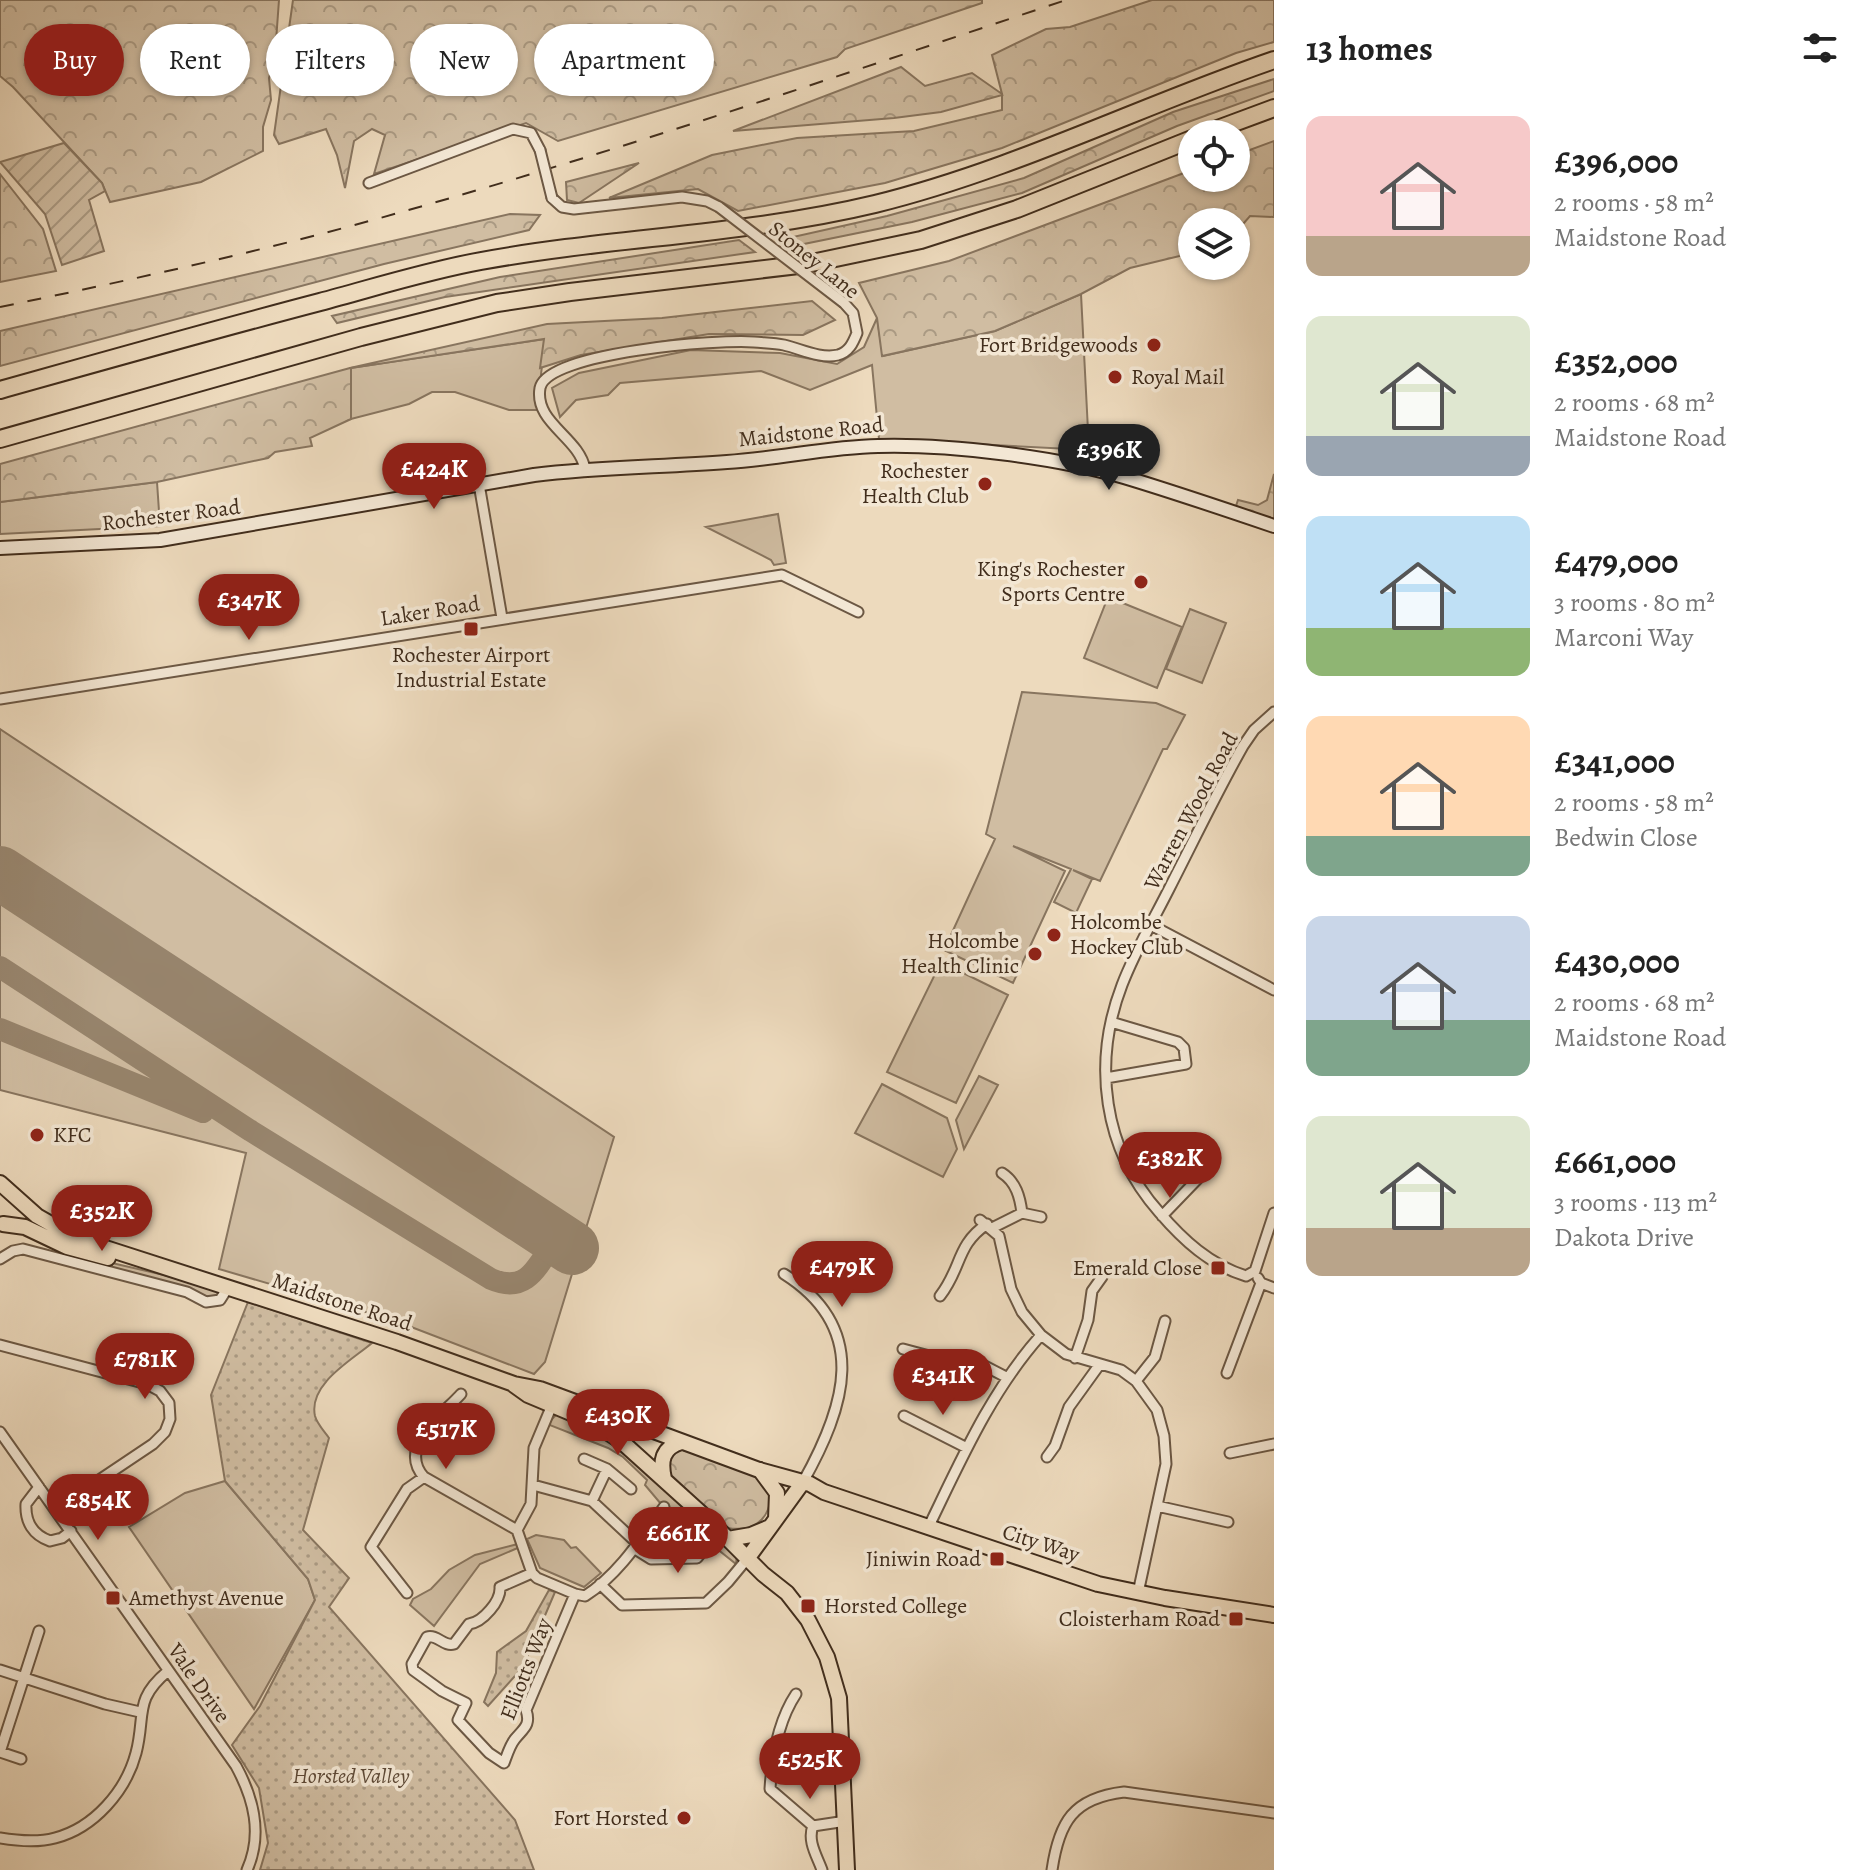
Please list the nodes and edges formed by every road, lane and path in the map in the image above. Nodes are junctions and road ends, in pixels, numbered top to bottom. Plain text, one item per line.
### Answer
1 (1274, 60) edge
2 (1274, 108) edge
3 (1242, 120) edge
4 (1178, 145) edge
5 (369, 183) dead end
6 (0, 390) edge
7 (0, 439) edge
8 (585, 469) junction
9 (479, 484) junction
10 (345, 508) joint
11 (1274, 526) edge
12 (0, 548) edge
13 (858, 612) dead end
14 (502, 618) junction
15 (0, 699) edge
16 (1274, 712) edge
17 (1151, 925) junction
18 (1274, 990) edge
19 (1111, 1022) junction
20 (1106, 1078) junction
21 (1129, 1168) junction
22 (1002, 1173) dead end
23 (5, 1188) edge
24 (1022, 1213) junction
25 (1274, 1213) edge
26 (1162, 1216) junction
27 (1041, 1217) dead end
28 (1, 1224) edge
29 (986, 1224) junction
30 (0, 1259) edge
31 (156, 1265) junction
32 (1255, 1271) junction
33 (784, 1274) dead end
34 (1102, 1277) dead end
35 (1261, 1283) junction
36 (1274, 1288) edge
37 (227, 1289) junction
38 (940, 1296) dead end
39 (1165, 1321) dead end
40 (1041, 1335) junction
41 (0, 1345) edge
42 (903, 1349) dead end
43 (1075, 1358) junction
44 (1100, 1364) junction
45 (1227, 1373) dead end
46 (1006, 1377) junction
47 (1136, 1381) junction
48 (514, 1384) junction
49 (461, 1394) dead end
50 (552, 1405) junction
51 (904, 1416) dead end
52 (0, 1432) edge
53 (681, 1442) junction
54 (1274, 1444) edge
55 (967, 1448) junction
56 (1230, 1453) dead end
57 (1047, 1457) dead end
58 (584, 1459) dead end
59 (607, 1469) junction
60 (759, 1470) junction
61 (424, 1477) junction
62 (664, 1479) junction
63 (803, 1482) junction
64 (533, 1485) junction
65 (39, 1487) junction
66 (631, 1489) dead end
67 (824, 1492) junction
68 (592, 1501) junction
69 (790, 1503) junction
70 (1157, 1506) junction
71 (664, 1507) dead end
72 (56, 1509) junction
73 (1228, 1522) dead end
74 (770, 1528) junction
75 (928, 1528) junction
76 (517, 1530) junction
77 (71, 1531) junction
78 (728, 1539) junction
79 (709, 1543) dead end
80 (636, 1547) junction
81 (747, 1559) junction
82 (532, 1573) junction
83 (770, 1577) junction
84 (600, 1584) junction
85 (407, 1593) dead end
86 (1138, 1593) junction
87 (575, 1594) junction
88 (1274, 1615) edge
89 (39, 1631) dead end
90 (0, 1670) edge
91 (168, 1671) junction
92 (25, 1678) junction
93 (796, 1694) dead end
94 (140, 1712) junction
95 (0, 1752) edge
96 (21, 1759) dead end
97 (1274, 1813) edge
98 (846, 1821) junction
99 (813, 1826) junction
100 (0, 1838) edge
101 (247, 1870) edge
102 (822, 1870) edge
103 (847, 1870) edge
104 (1052, 1870) edge

1 - 6 highway
2 - 3 highway
4 - 7 highway
5 - 8 street, Stoney Lane, bridge
8 - 9 main road, Maidstone Road
8 - 11 main road, Maidstone Road
9 - 10 main road, Maidstone Road
9 - 14 street
10 - 12 main road, Rochester Road
13 - 14 street, Laker Road
14 - 15 street, Laker Road
16 - 17 street, Warren Wood Road
17 - 18 street
17 - 19 street, Warren Wood Road
19 - 20 street, Warren Wood Road
19 - 20 street
20 - 21 street, Warren Wood Road
21 - 26 street, Warren Wood Road
21 - 26 street
22 - 24 street
23 - 28 main road
23 - 31 main road, Maidstone Road
24 - 27 street
24 - 29 street
25 - 32 street
26 - 32 street, Warren Wood Road
28 - 31 main road, Maidstone Road
29 - 38 street
29 - 40 street
30 - 37 street
31 - 37 main road, Maidstone Road
32 - 35 street
33 - 63 street
34 - 43 street
35 - 36 street
35 - 45 street
37 - 48 main road, Maidstone Road
39 - 47 street
40 - 43 street
40 - 46 street
41 - 72 street
42 - 46 street
43 - 44 street
44 - 47 street
44 - 57 street
46 - 55 street
47 - 70 street
48 - 50 main road, Maidstone Road
48 - 53 main road, Maidstone Road
49 - 61 street
50 - 62 main road, Maidstone Road
50 - 64 street
51 - 55 street
52 - 65 street, Vale Drive
53 - 60 main road, Maidstone Road
53 - 62 main road
54 - 56 street
55 - 75 street
58 - 59 street
59 - 66 street
59 - 68 street
60 - 63 main road, Maidstone Road
60 - 74 main road
61 - 76 street
61 - 85 street
62 - 78 main road, Maidstone Road
63 - 67 main road, City Way
63 - 69 main road
64 - 68 street
64 - 76 street
65 - 72 street, Vale Drive
65 - 77 street
67 - 69 main road
67 - 75 main road, City Way
68 - 80 street
69 - 74 main road
70 - 73 street
70 - 86 street
71 - 80 street
72 - 77 street, Vale Drive
74 - 78 main road
74 - 81 main road
74 - 83 main road
75 - 86 main road, City Way
76 - 82 street
77 - 91 street, Vale Drive
78 - 81 main road, Maidstone Road
79 - 80 street
80 - 84 street
81 - 83 main road, Maidstone Road
81 - 84 street
82 - 87 street
82 - 87 street, Elliotts Way
83 - 98 main road, Maidstone Road
84 - 87 street
86 - 88 main road, City Way
89 - 92 street
90 - 92 street
91 - 94 street
91 - 101 street, Vale Drive
92 - 94 street
92 - 95 street
93 - 99 street
94 - 100 street
95 - 96 street
97 - 104 street
98 - 99 street
98 - 103 main road, Maidstone Road
99 - 102 street

